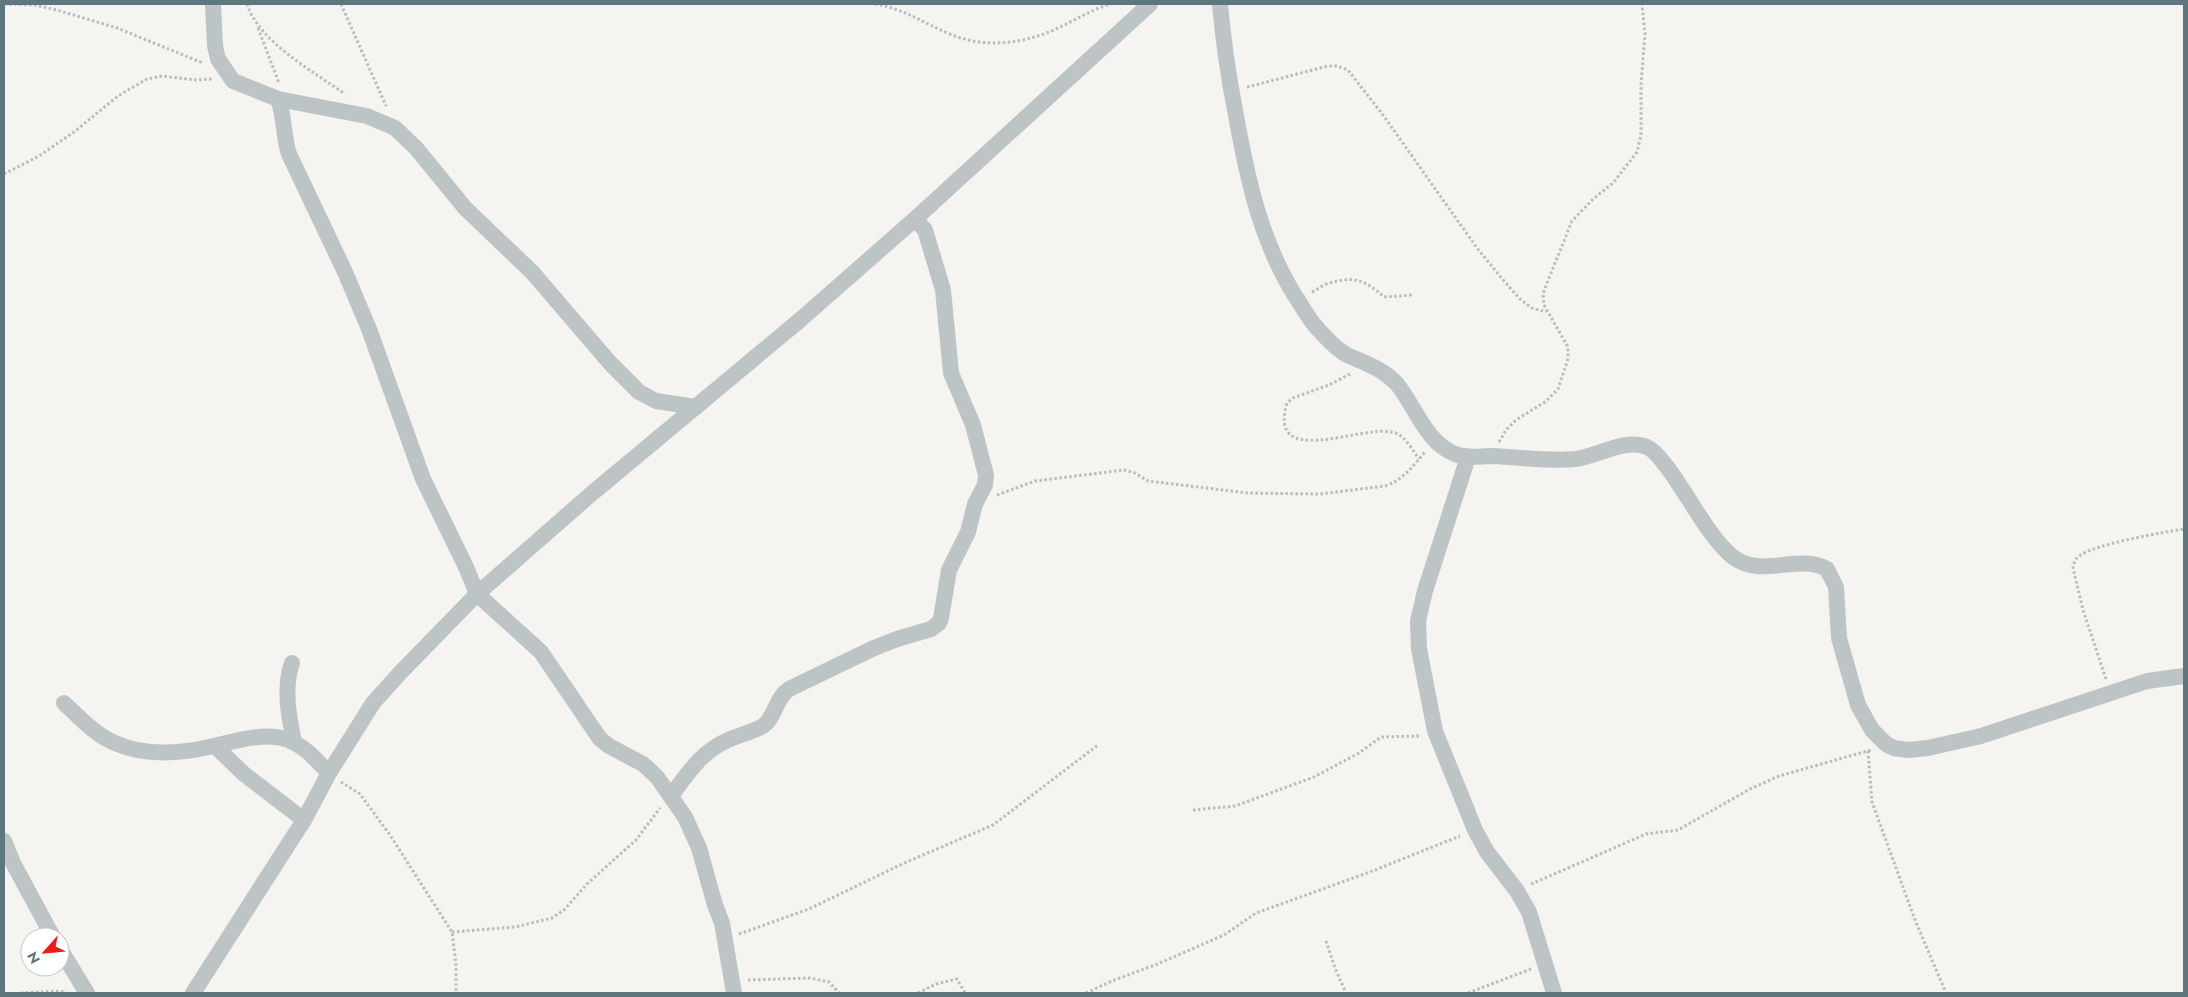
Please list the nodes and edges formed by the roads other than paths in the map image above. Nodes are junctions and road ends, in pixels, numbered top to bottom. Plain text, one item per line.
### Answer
1 (213, 4) edge
2 (1150, 4) edge
3 (1220, 4) edge
4 (281, 100) junction
5 (915, 219) junction
6 (696, 407) junction
7 (1468, 457) junction
8 (477, 594) junction
9 (292, 663) dead end
10 (2184, 676) edge
11 (64, 703) dead end
12 (294, 742) junction
13 (215, 746) junction
14 (329, 773) junction
15 (671, 796) junction
16 (304, 820) junction
17 (4, 841) edge
18 (48, 927) edge
19 (70, 965) edge
20 (734, 987) edge
21 (87, 993) edge
22 (193, 993) edge
23 (1554, 993) edge

1 - 4 street
2 - 5 street
3 - 7 street
4 - 6 street
4 - 8 street
5 - 6 street
5 - 15 street
6 - 8 street
7 - 10 street
7 - 23 street
8 - 14 street
8 - 15 street
9 - 12 street
11 - 13 street
12 - 13 street
12 - 14 street
13 - 16 street
14 - 16 street
15 - 20 street
16 - 22 street
17 - 18 street
19 - 21 street

